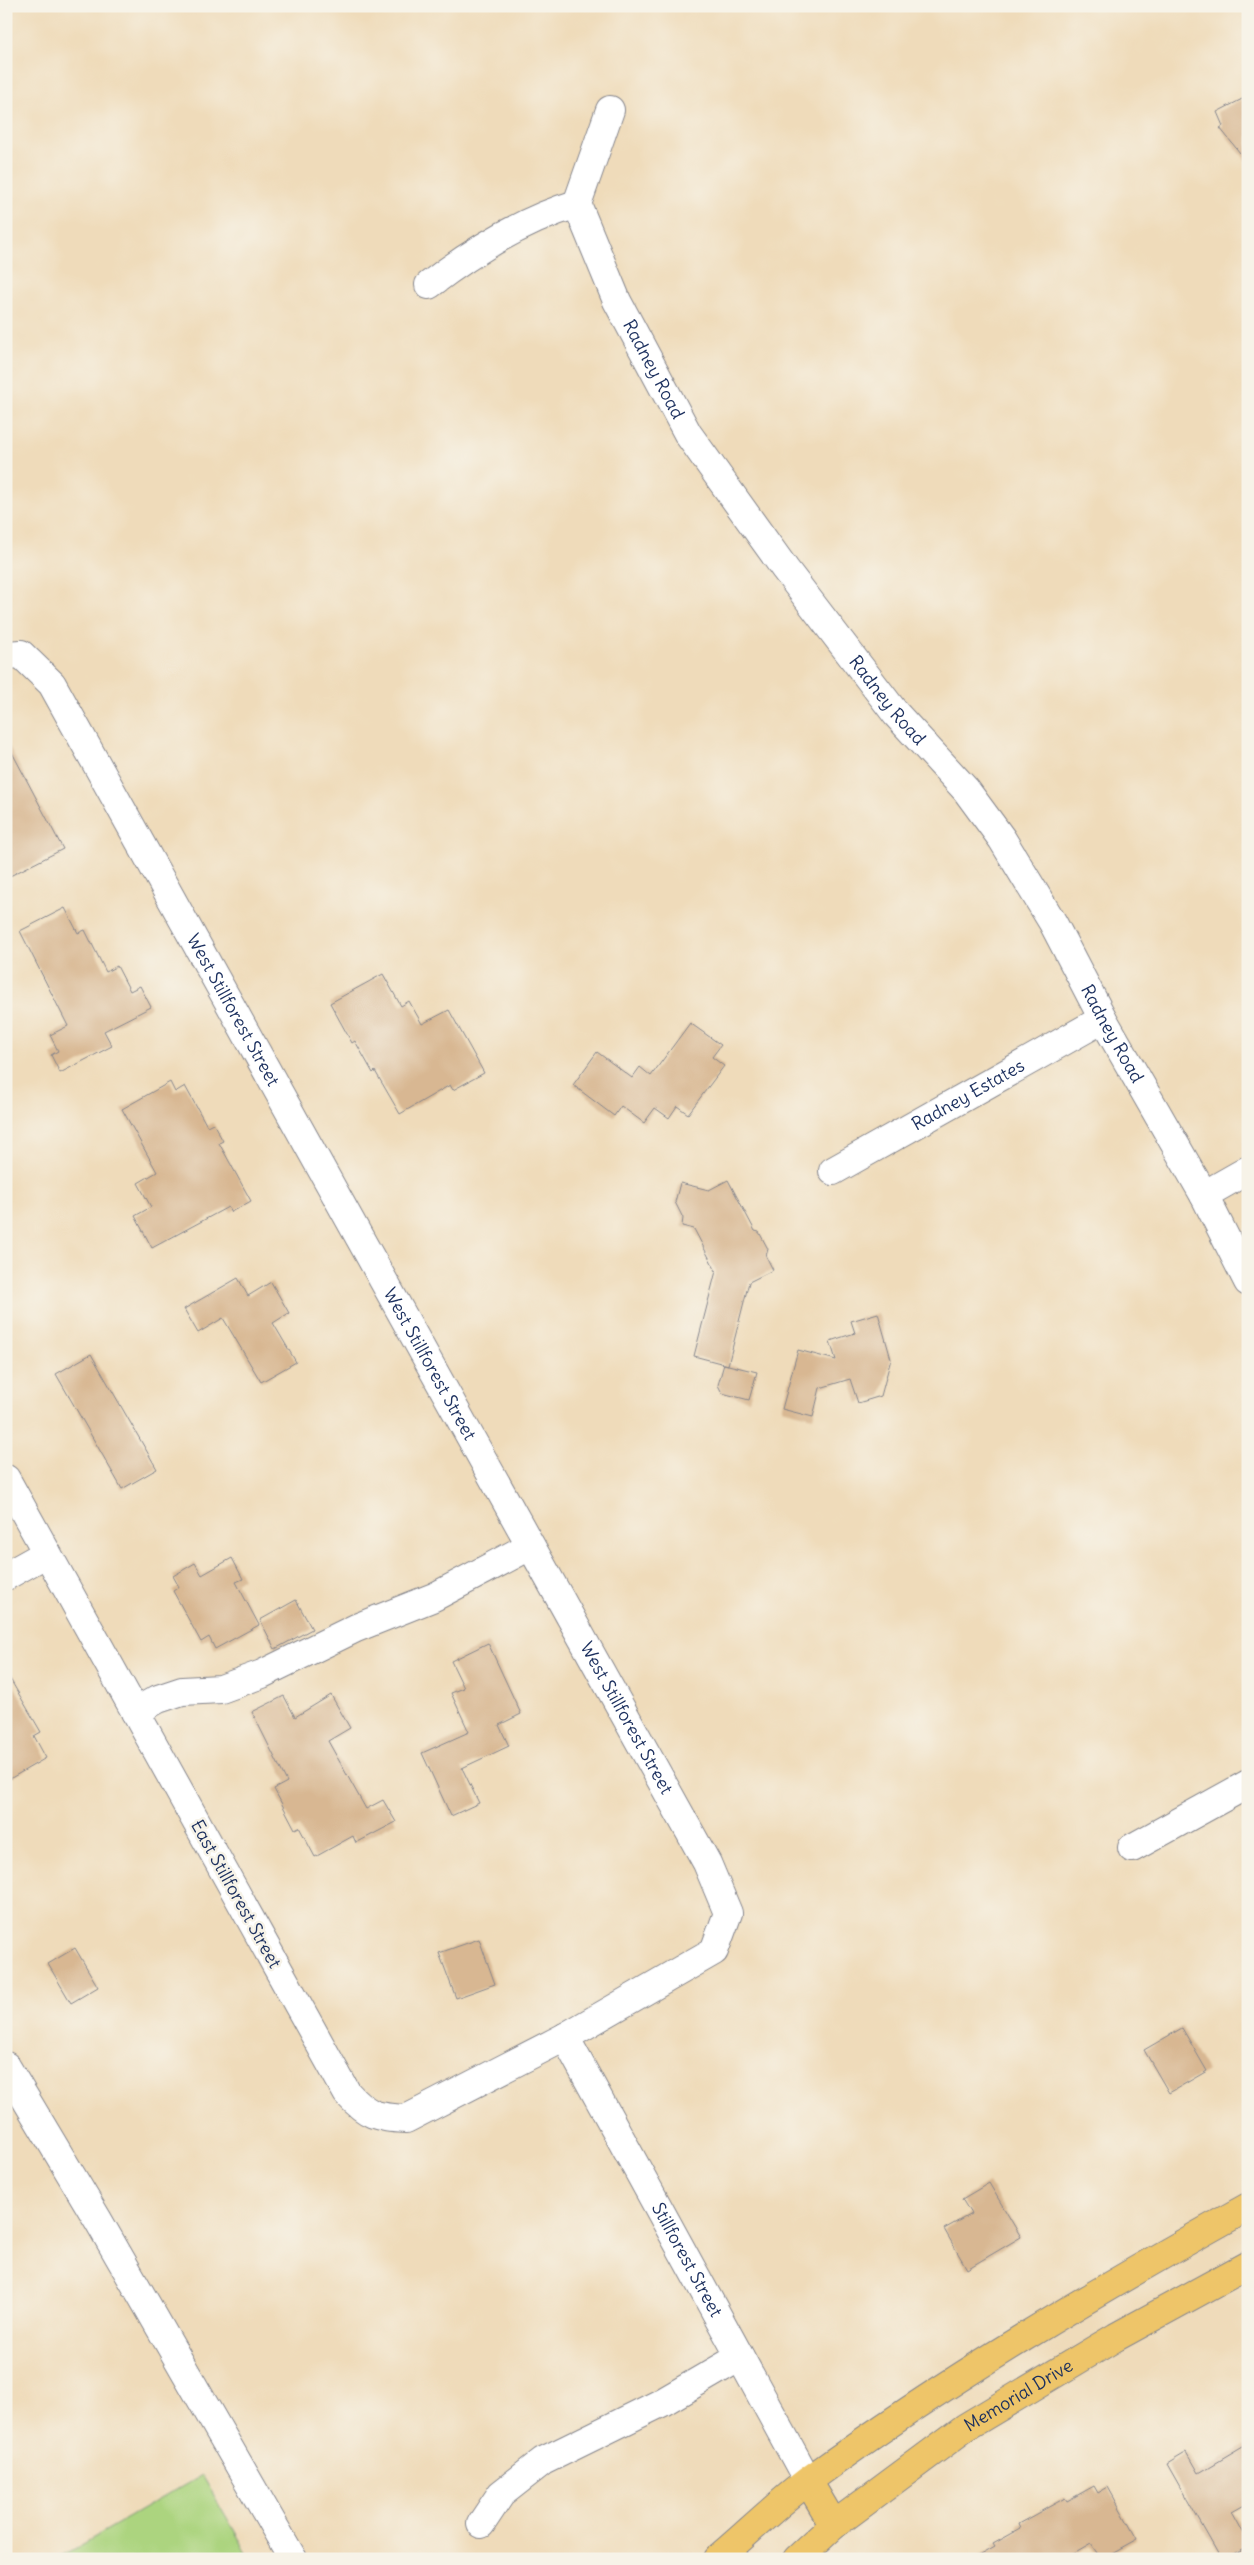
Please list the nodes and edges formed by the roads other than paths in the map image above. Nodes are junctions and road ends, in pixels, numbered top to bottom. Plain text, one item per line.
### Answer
1 (610, 110) dead end
2 (577, 204) junction
3 (429, 285) dead end
4 (6, 655) edge
5 (1103, 1020) junction
6 (1248, 1170) edge
7 (833, 1171) dead end
8 (1204, 1195) junction
9 (1248, 1282) edge
10 (6, 1479) edge
11 (530, 1546) junction
12 (47, 1553) junction
13 (6, 1576) edge
14 (135, 1712) junction
15 (1248, 1784) edge
16 (1132, 1848) dead end
17 (565, 2037) junction
18 (6, 2066) edge
19 (1248, 2207) edge
20 (1248, 2264) edge
21 (740, 2357) junction
22 (808, 2481) junction
23 (481, 2524) dead end
24 (834, 2525) junction
25 (293, 2559) edge
26 (717, 2559) edge
27 (797, 2559) edge
28 (816, 2559) edge

1 - 2 street
2 - 3 street
2 - 5 street, Radney Road
4 - 11 street, West Stillforest Street
5 - 7 street, Radney Estates
5 - 8 street, Radney Road
6 - 8 street
8 - 9 street, Radney Road
10 - 12 street, East Stillforest Street
11 - 14 street
11 - 17 street, West Stillforest Street
12 - 13 street
12 - 14 street, East Stillforest Street
14 - 17 street, East Stillforest Street
15 - 16 street
17 - 21 street, Stillforest Street
18 - 25 street
19 - 22 main road
20 - 24 main road, Memorial Drive
21 - 22 street, Stillforest Street
21 - 23 street
22 - 24 main road
22 - 26 main road
24 - 27 main road
24 - 28 street, Memorial Drive

